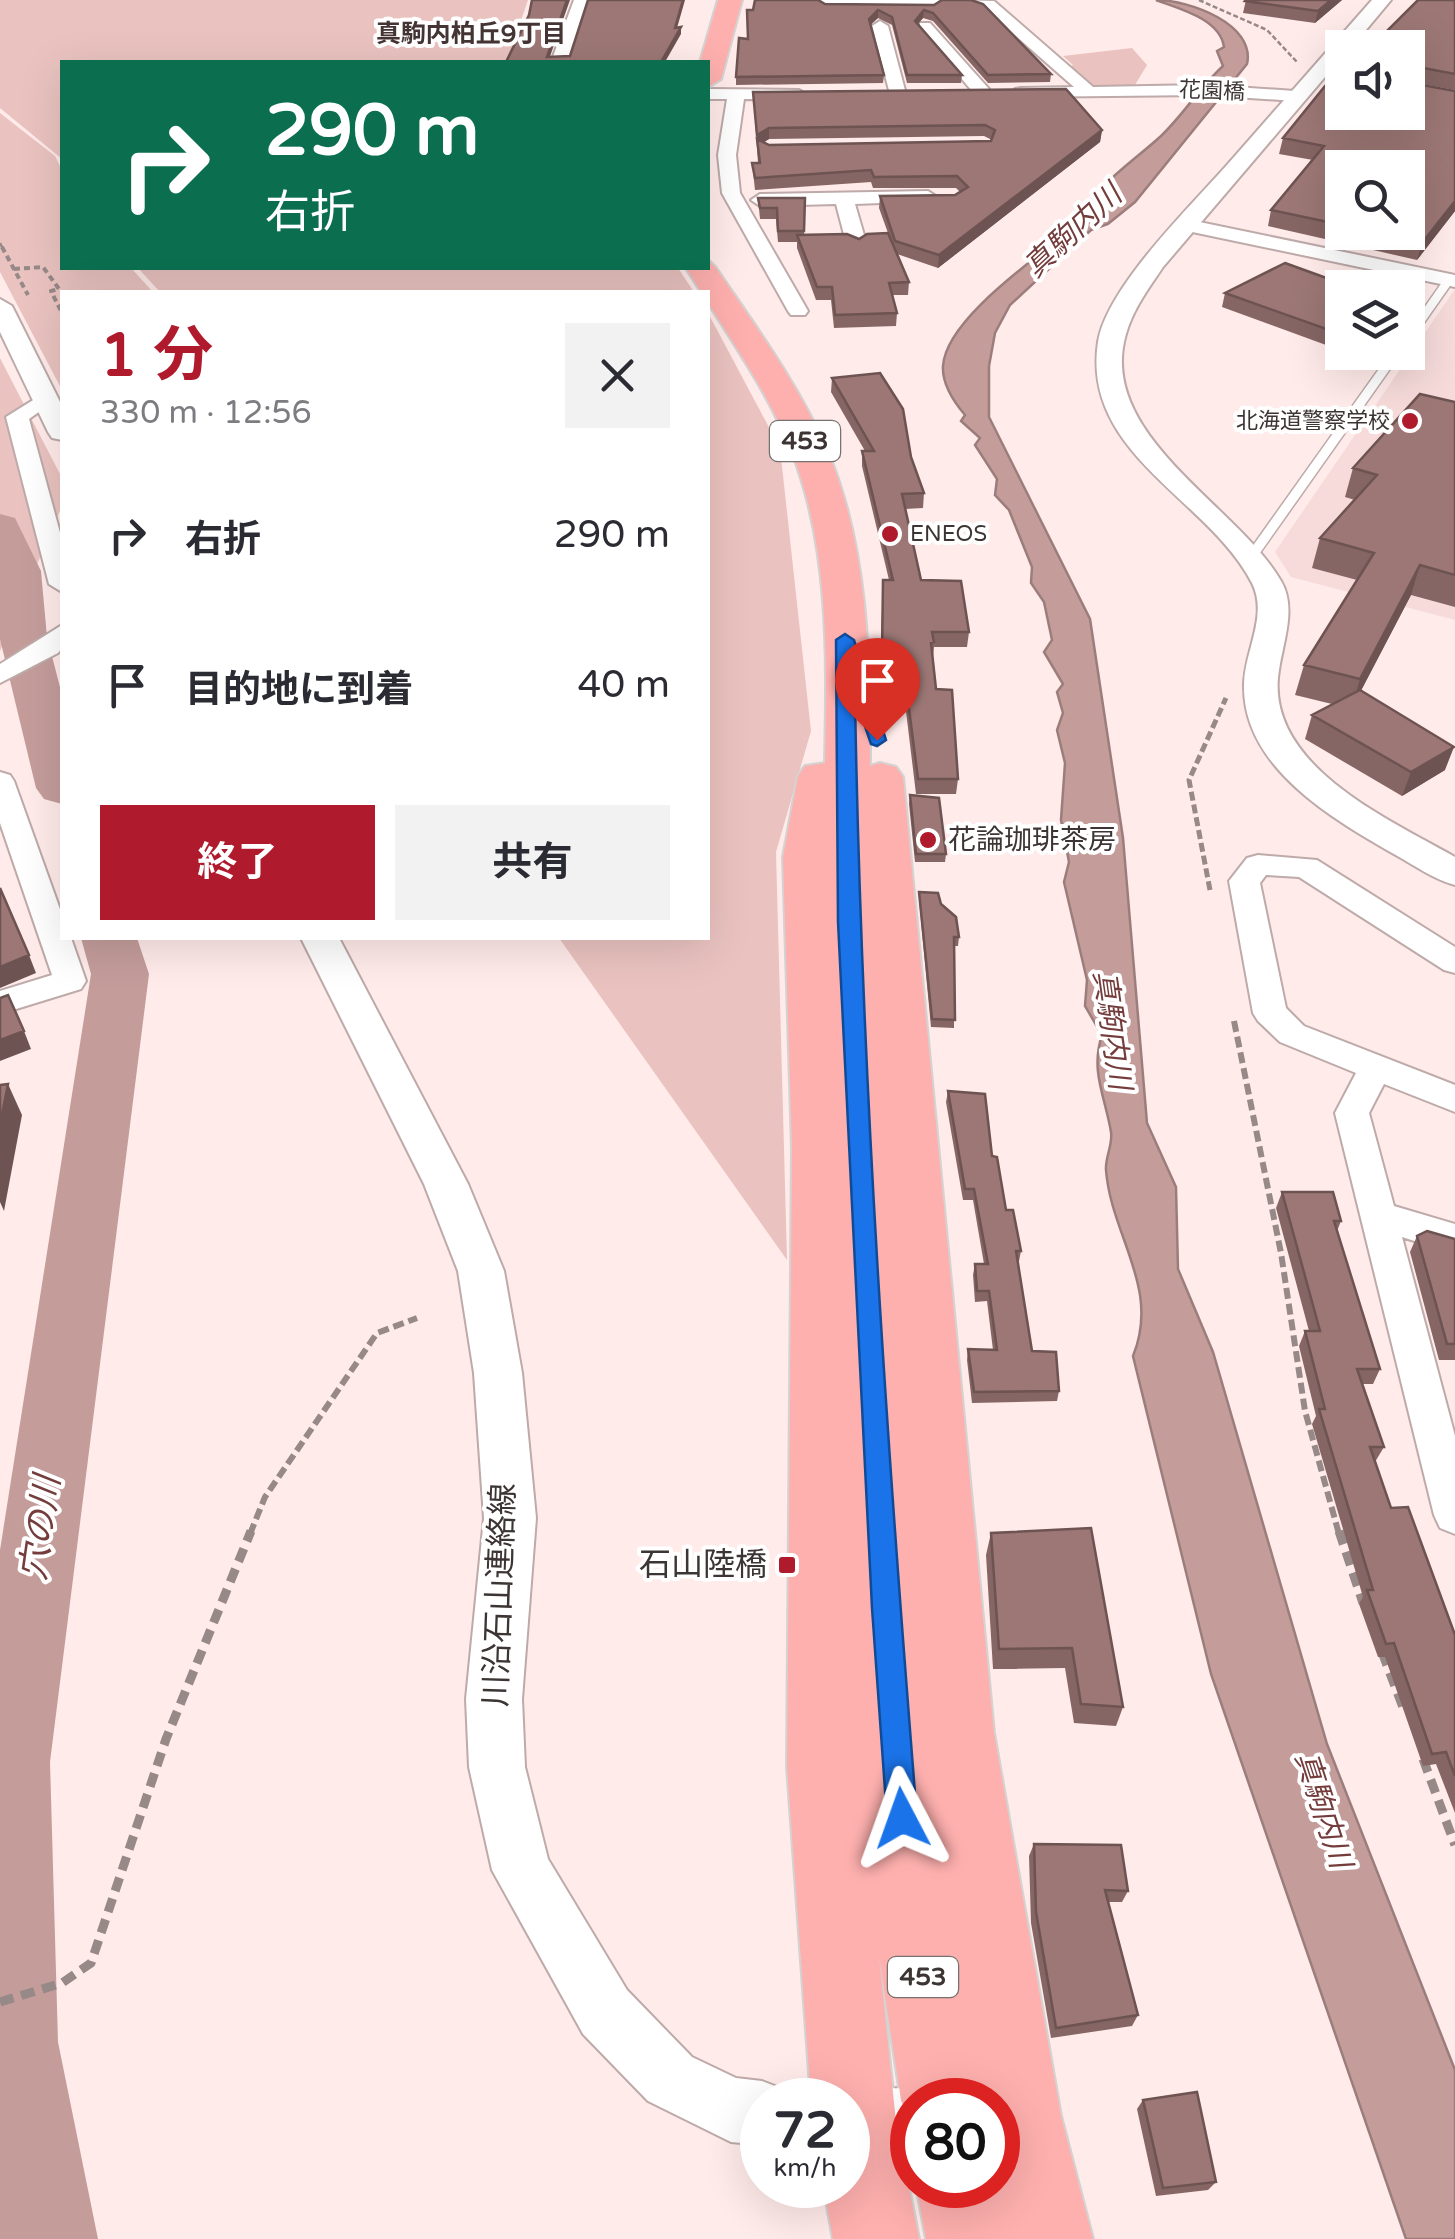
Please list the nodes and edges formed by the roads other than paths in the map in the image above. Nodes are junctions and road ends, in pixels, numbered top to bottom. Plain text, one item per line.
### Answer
1 (581, 0) edge
2 (730, 0) edge
3 (816, 0) edge
4 (964, 0) edge
5 (1382, 0) edge
6 (933, 2) edge
7 (858, 26) edge
8 (902, 26) junction
9 (560, 60) edge
10 (710, 72) edge
11 (1314, 74) junction
12 (1325, 76) edge
13 (1089, 92) junction
14 (710, 94) edge
15 (899, 94) edge
16 (736, 95) junction
17 (814, 95) edge
18 (1295, 96) junction
19 (954, 196) edge
20 (844, 198) junction
21 (734, 200) junction
22 (1185, 225) junction
23 (856, 242) edge
24 (701, 270) edge
25 (1450, 275) edge
26 (0, 306) edge
27 (798, 311) dead end
28 (1425, 312) edge
29 (1384, 370) edge
30 (46, 399) junction
31 (60, 428) edge
32 (1251, 557) junction
33 (60, 577) edge
34 (56, 640) edge
35 (845, 640) junction
36 (0, 675) edge
37 (0, 781) edge
38 (1455, 873) edge
39 (321, 940) edge
40 (1455, 962) edge
41 (0, 1003) edge
42 (1376, 1070) junction
43 (1455, 1100) edge
44 (1375, 1214) junction
45 (1455, 1239) edge
46 (1455, 1515) edge
47 (976, 2078) edge
48 (984, 2078) edge
49 (740, 2111) edge
50 (871, 2121) edge
51 (1020, 2179) edge
52 (963, 2208) edge
53 (876, 2239) edge
54 (969, 2239) edge
55 (1050, 2239) edge

1 - 9 street
2 - 10 highway
3 - 6 street
4 - 13 street
5 - 11 street
6 - 8 street
7 - 8 street
8 - 13 street, 花園橋
8 - 15 street
11 - 12 street
11 - 18 street
13 - 18 street, 花園橋
14 - 16 street
16 - 17 street
16 - 21 street
18 - 22 street
19 - 20 street
20 - 21 street
20 - 23 street
21 - 27 street
22 - 25 street
22 - 32 street
24 - 35 highway, 453
25 - 28 lane
26 - 30 street
29 - 32 lane
30 - 31 street
30 - 33 street
32 - 38 street
34 - 36 street
35 - 47 highway, 453
35 - 48 highway
35 - 50 highway
37 - 41 street
39 - 49 street, 川沿石山連絡線
40 - 42 street
42 - 43 street
42 - 44 street
44 - 45 street
44 - 46 street
50 - 53 highway
51 - 55 highway
52 - 54 highway

